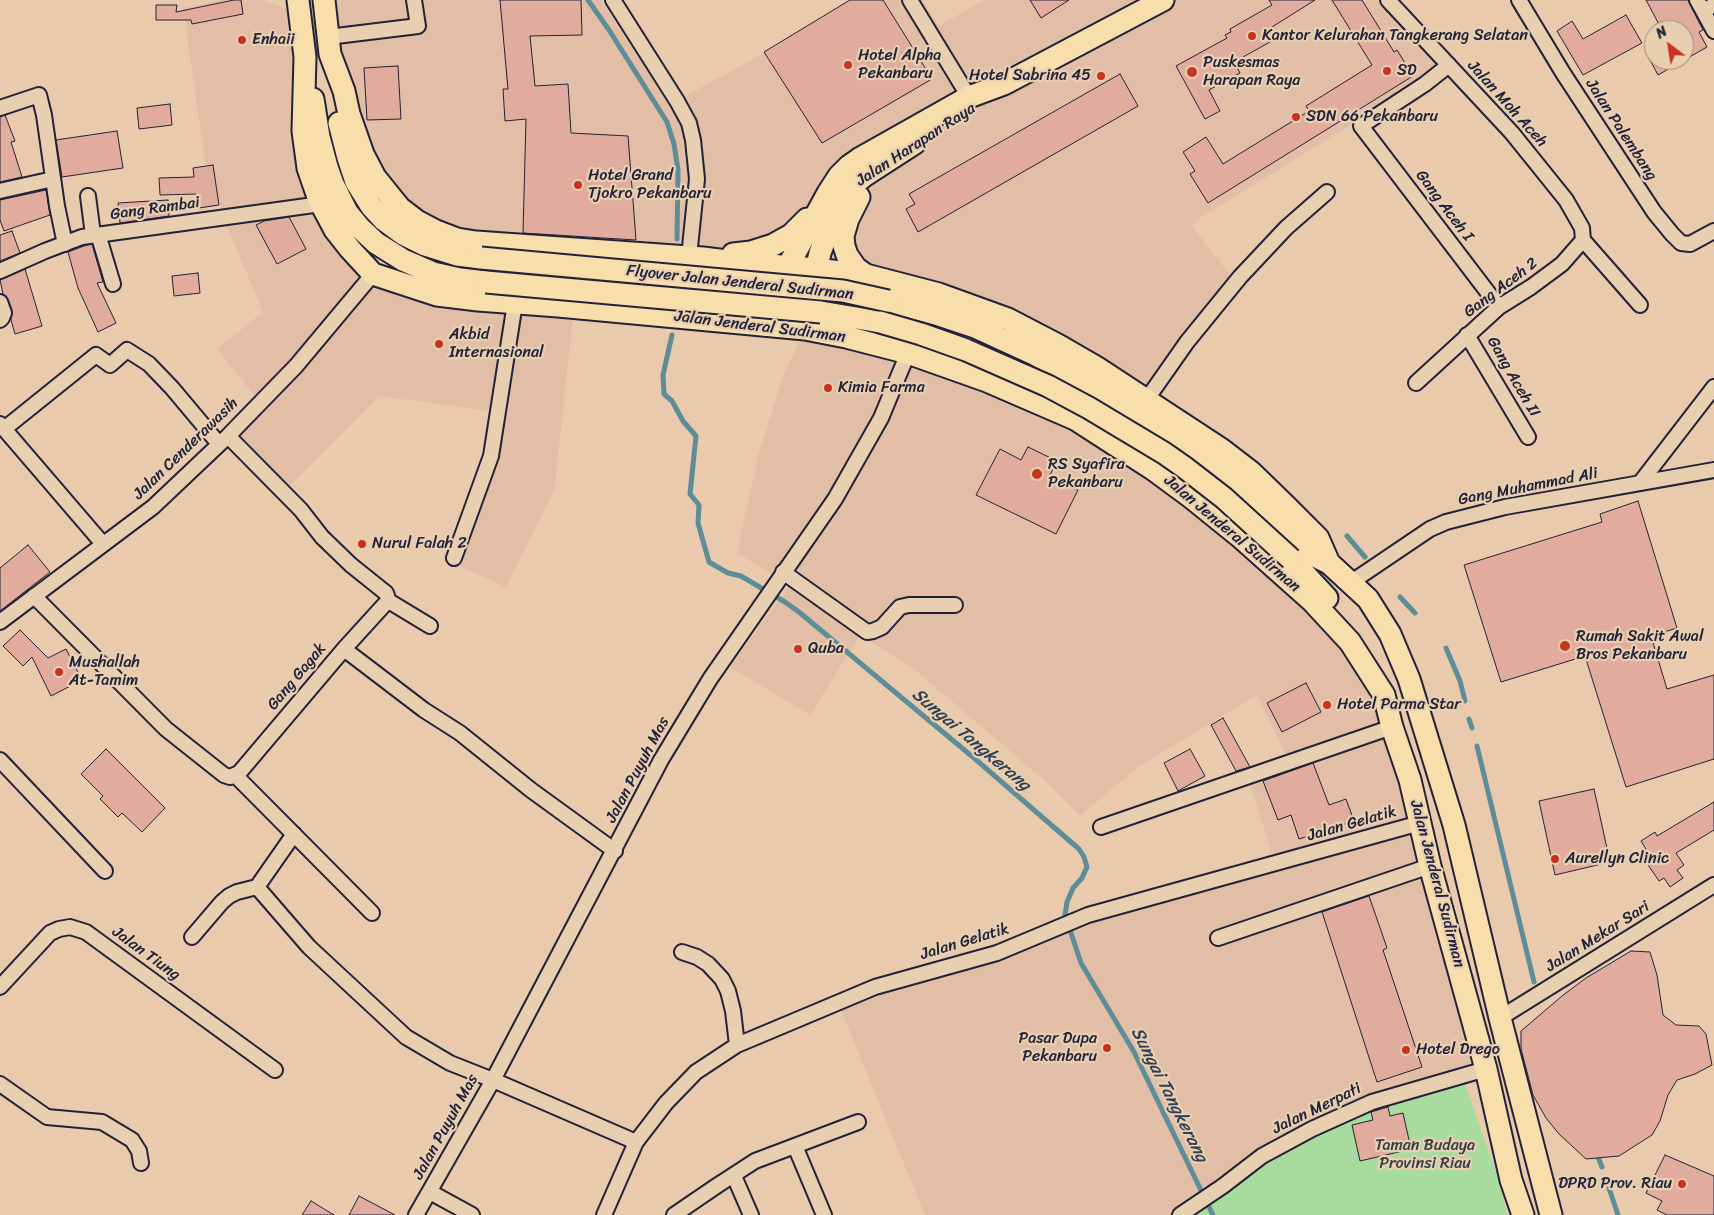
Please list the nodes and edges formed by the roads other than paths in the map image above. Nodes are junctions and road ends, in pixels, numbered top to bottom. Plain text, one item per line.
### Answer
1 (298, 0) edge
2 (324, 0) edge
3 (414, 0) edge
4 (612, 0) edge
5 (910, 0) edge
6 (1164, 0) edge
7 (1388, 0) edge
8 (1519, 0) edge
9 (1705, 5) edge
10 (1714, 31) edge
11 (320, 60) junction
12 (1448, 65) junction
13 (1004, 84) junction
14 (968, 97) junction
15 (0, 108) edge
16 (906, 148) junction
17 (53, 179) junction
18 (0, 191) edge
19 (1327, 192) dead end
20 (828, 193) junction
21 (88, 196) dead end
22 (321, 204) junction
23 (1714, 231) edge
24 (95, 235) junction
25 (1583, 240) junction
26 (65, 244) junction
27 (648, 254) junction
28 (696, 257) junction
29 (788, 266) junction
30 (816, 269) junction
31 (0, 271) edge
32 (373, 274) junction
33 (866, 275) junction
34 (113, 284) dead end
35 (931, 291) junction
36 (0, 302) edge
37 (515, 303) junction
38 (1640, 305) dead end
39 (1499, 307) junction
40 (641, 313) junction
41 (0, 320) edge
42 (776, 326) junction
43 (805, 330) junction
44 (1467, 335) junction
45 (908, 353) junction
46 (1416, 383) dead end
47 (1714, 387) edge
48 (1146, 399) junction
49 (2, 427) edge
50 (1528, 437) dead end
51 (223, 440) junction
52 (1714, 470) edge
53 (1640, 483) junction
54 (103, 544) junction
55 (1297, 552) junction
56 (454, 558) dead end
57 (1329, 563) junction
58 (780, 578) junction
59 (1350, 582) junction
60 (34, 596) junction
61 (388, 602) junction
62 (955, 605) dead end
63 (0, 622) edge
64 (430, 626) dead end
65 (1337, 626) junction
66 (344, 649) junction
67 (1392, 727) junction
68 (0, 760) edge
69 (236, 775) junction
70 (1420, 823) junction
71 (1101, 826) dead end
72 (294, 834) junction
73 (615, 851) junction
74 (1430, 866) junction
75 (105, 871) dead end
76 (1714, 885) edge
77 (257, 887) junction
78 (372, 913) dead end
79 (192, 937) dead end
80 (1218, 938) dead end
81 (682, 952) dead end
82 (0, 987) edge
83 (1500, 1018) junction
84 (737, 1045) junction
85 (1486, 1068) junction
86 (275, 1070) dead end
87 (493, 1080) junction
88 (0, 1084) edge
89 (858, 1122) dead end
90 (636, 1142) junction
91 (795, 1146) junction
92 (141, 1163) dead end
93 (734, 1176) junction
94 (430, 1192) junction
95 (607, 1214) edge
96 (416, 1215) edge
97 (472, 1215) edge
98 (674, 1215) edge
99 (751, 1215) edge
100 (824, 1215) edge
101 (1180, 1215) edge
102 (1523, 1215) edge
103 (1551, 1215) edge

1 - 11 main road, Jalan Jenderal Sudirman
2 - 11 main road, Jalan Jenderal Sudirman
3 - 11 street
4 - 28 street
5 - 14 street
6 - 13 main road, Jalan Harapan Raya
7 - 12 street, Jalan Moh Aceh
8 - 23 street, Jalan Palembang
9 - 10 street
11 - 22 main road, Jalan Jenderal Sudirman
11 - 27 main road, Jalan Jenderal Sudirman
11 - 55 main road, Flyover Jalan Jenderal Sudirman, bridge
12 - 25 street, Jalan Moh Aceh
12 - 39 street, Gang Aceh I
13 - 14 main road, Jalan Harapan Raya
13 - 16 main road, Jalan Harapan Raya
14 - 20 main road, Jalan Harapan Raya
15 - 17 street
16 - 30 main road, Jalan Harapan Raya
16 - 33 main road
17 - 18 street
17 - 26 street
19 - 48 street
20 - 28 main road
20 - 29 main road, Jalan Harapan Raya
21 - 24 street
22 - 24 street, Gang Rambai
22 - 32 main road, Jalan Jenderal Sudirman
24 - 26 street, Gang Rambai
24 - 34 street
25 - 38 street
25 - 39 street, Gang Aceh 2
26 - 31 street, Gang Rambai
27 - 28 main road, Jalan Jenderal Sudirman
27 - 40 main road
28 - 29 main road, Jalan Jenderal Sudirman
29 - 30 main road, Jalan Jenderal Sudirman
29 - 42 main road, Jalan Harapan Raya
30 - 33 main road, Jalan Jenderal Sudirman
30 - 43 main road, Jalan Harapan Raya
32 - 37 main road, Jalan Jenderal Sudirman
32 - 51 street, Jalan Cenderawasih
33 - 35 main road, Jalan Jenderal Sudirman
35 - 45 main road
35 - 48 main road, Jalan Jenderal Sudirman
36 - 41 street
37 - 40 main road, Jalan Jenderal Sudirman
37 - 56 street
39 - 44 street, Gang Aceh 2
40 - 42 main road, Jalan Jenderal Sudirman
42 - 43 main road, Jalan Jenderal Sudirman
43 - 45 main road, Jalan Jenderal Sudirman
44 - 46 street, Gang Aceh 2
44 - 50 street, Gang Aceh II
45 - 58 street, Jalan Puyuh Mas
45 - 65 main road, Jalan Jenderal Sudirman
47 - 53 street
48 - 57 main road, Jalan Jenderal Sudirman
49 - 51 street
49 - 54 street
51 - 54 street, Jalan Cenderawasih
51 - 61 street
52 - 53 street, Gang Muhammad Ali
53 - 59 street, Gang Muhammad Ali
54 - 60 street, Jalan Cenderawasih
55 - 57 main road
55 - 65 main road
57 - 59 main road, Jalan Jenderal Sudirman
58 - 62 street
58 - 73 street, Jalan Puyuh Mas
59 - 83 main road, Jalan Jenderal Sudirman
60 - 63 street, Jalan Cenderawasih
60 - 69 street
61 - 64 street
61 - 66 street
65 - 67 main road, Jalan Jenderal Sudirman
66 - 69 street, Gang Gagak
66 - 73 street, Gang Gagak
67 - 70 main road, Jalan Jenderal Sudirman
67 - 71 street
68 - 75 street
69 - 72 street
70 - 74 main road, Jalan Jenderal Sudirman
70 - 84 street, Jalan Gelatik
72 - 77 street
72 - 78 street
73 - 87 street, Jalan Puyuh Mas
74 - 80 street
74 - 85 main road, Jalan Jenderal Sudirman
76 - 83 street, Jalan Mekar Sari
77 - 79 street
77 - 87 street
81 - 84 street
82 - 86 street, Jalan Tiung
83 - 103 main road, Jalan Jenderal Sudirman
84 - 90 street, Jalan Gelatik
85 - 101 street, Jalan Merpati
85 - 102 main road, Jalan Jenderal Sudirman
87 - 90 street
87 - 94 street, Jalan Puyuh Mas
88 - 92 street
89 - 91 street
90 - 95 street, Jalan Gelatik
91 - 93 street
91 - 100 street
93 - 98 street
93 - 99 street
94 - 96 street, Jalan Puyuh Mas
94 - 97 street

